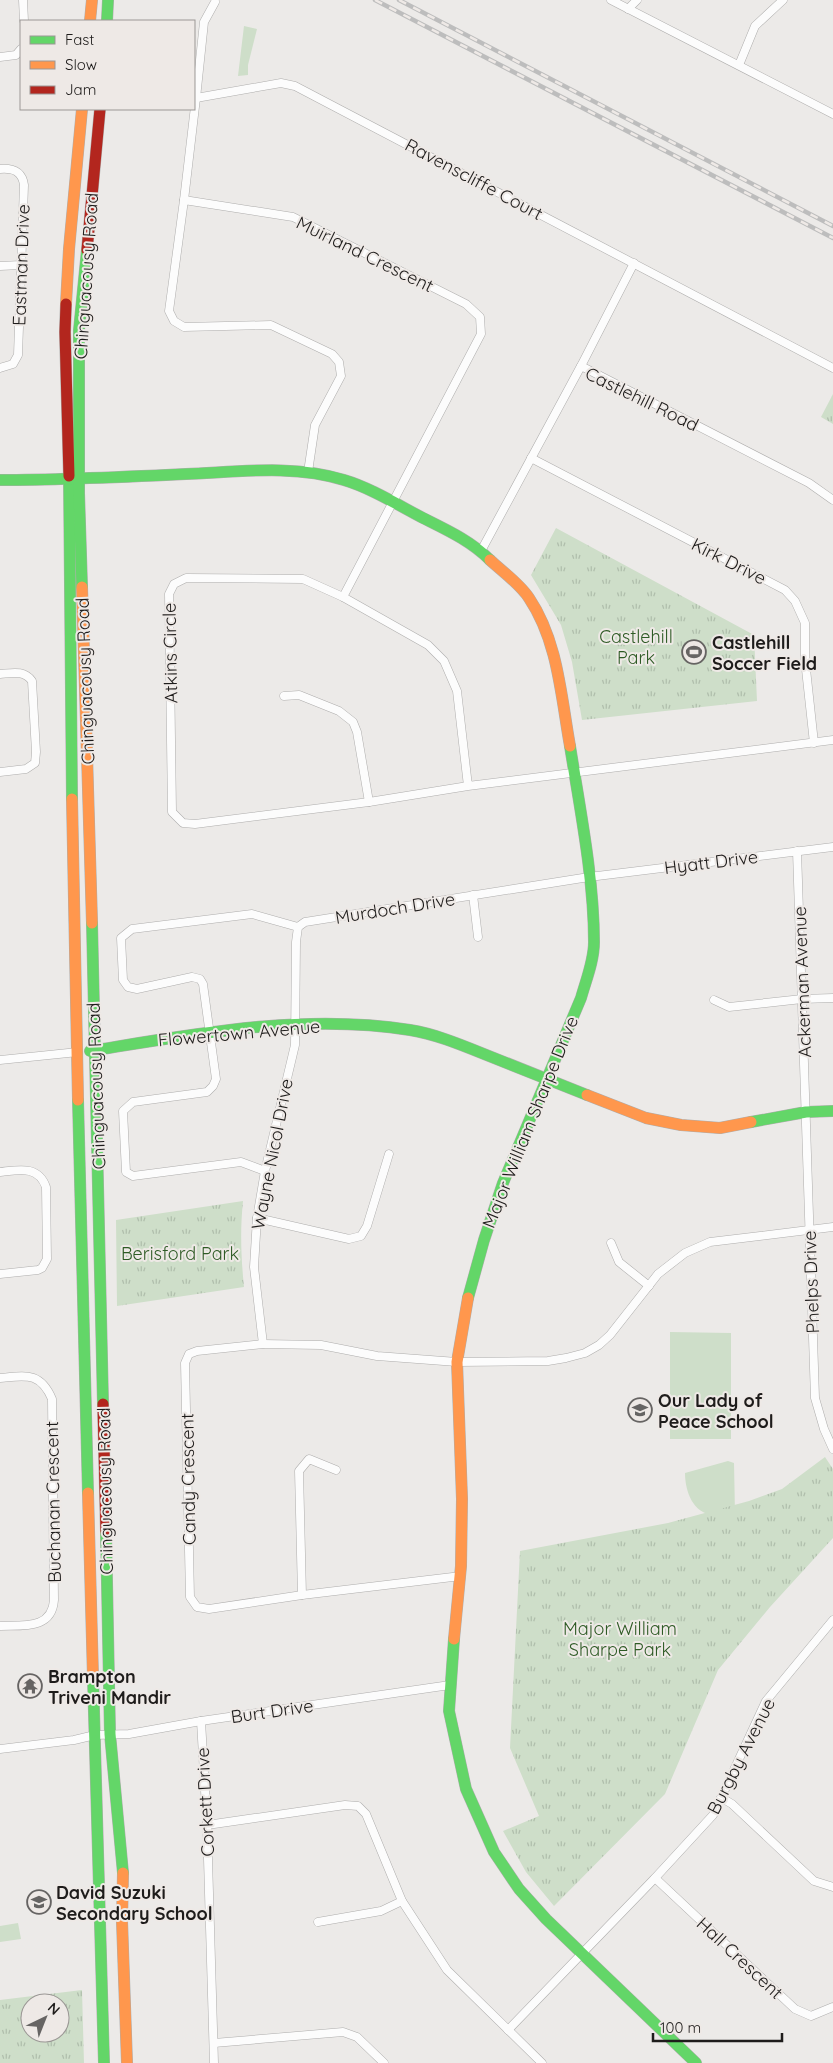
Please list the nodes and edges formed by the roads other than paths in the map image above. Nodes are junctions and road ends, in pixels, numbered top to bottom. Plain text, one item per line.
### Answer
1 (23, 0) edge
2 (92, 0) edge
3 (108, 0) edge
4 (611, 0) edge
5 (636, 0) edge
6 (783, 0) edge
7 (215, 2) dead end
8 (628, 9) junction
9 (24, 20) edge
10 (90, 20) edge
11 (107, 20) edge
12 (20, 49) edge
13 (0, 57) edge
14 (739, 65) junction
15 (196, 98) junction
16 (195, 106) edge
17 (82, 110) edge
18 (100, 110) edge
19 (195, 110) edge
20 (833, 114) edge
21 (0, 168) edge
22 (184, 200) junction
23 (634, 263) junction
24 (21, 265) junction
25 (0, 266) edge
26 (581, 366) junction
27 (0, 368) edge
28 (833, 368) edge
29 (532, 458) junction
30 (308, 472) junction
31 (0, 480) edge
32 (74, 480) junction
33 (833, 500) edge
34 (393, 502) junction
35 (481, 551) junction
36 (343, 597) junction
37 (0, 674) edge
38 (284, 696) dead end
39 (833, 740) edge
40 (814, 743) junction
41 (0, 772) edge
42 (574, 773) junction
43 (468, 786) junction
44 (369, 802) junction
45 (833, 847) edge
46 (797, 851) junction
47 (589, 877) junction
48 (473, 895) junction
49 (298, 927) junction
50 (478, 937) dead end
51 (833, 998) edge
52 (802, 999) junction
53 (714, 1000) dead end
54 (295, 1024) junction
55 (210, 1032) junction
56 (95, 1050) junction
57 (78, 1052) junction
58 (0, 1060) edge
59 (546, 1078) junction
60 (833, 1110) edge
61 (806, 1112) junction
62 (389, 1154) dead end
63 (265, 1171) junction
64 (0, 1172) edge
65 (257, 1218) junction
66 (833, 1227) edge
67 (809, 1229) junction
68 (611, 1243) dead end
69 (0, 1274) edge
70 (649, 1286) junction
71 (263, 1344) junction
72 (457, 1362) junction
73 (0, 1378) edge
74 (833, 1449) edge
75 (336, 1470) dead end
76 (461, 1576) junction
77 (302, 1595) junction
78 (833, 1620) edge
79 (0, 1626) edge
80 (450, 1685) junction
81 (201, 1721) junction
82 (110, 1734) junction
83 (95, 1735) junction
84 (0, 1749) edge
85 (722, 1798) junction
86 (206, 1825) junction
87 (656, 1878) junction
88 (833, 1887) edge
89 (402, 1902) junction
90 (318, 1922) dead end
91 (582, 1954) junction
92 (833, 2007) edge
93 (508, 2030) junction
94 (214, 2043) junction
95 (104, 2063) edge
96 (127, 2063) edge
97 (214, 2063) edge
98 (384, 2063) edge
99 (542, 2063) edge
100 (696, 2063) edge

1 - 9 street
2 - 10 main road
3 - 11 main road
4 - 8 street
5 - 8 street
6 - 14 street
7 - 15 street
8 - 14 street
12 - 13 street
14 - 20 street
15 - 16 street
15 - 23 street, Ravenscliffe Court
17 - 32 main road, Chinguacousy Road
18 - 32 main road, Chinguacousy Road
19 - 22 street
21 - 24 street, Eastman Drive
22 - 30 street
22 - 34 street, Muirland Crescent
23 - 26 street
23 - 28 street, Ravenscliffe Court
24 - 25 street
24 - 27 street, Eastman Drive
26 - 29 street, Castlehill Road
26 - 33 street, Castlehill Road
29 - 35 street, Castlehill Road
29 - 40 street, Kirk Drive
30 - 32 main road, Major William Sharpe Drive
30 - 34 main road, Major William Sharpe Drive
31 - 32 main road, Major William Sharpe Drive
32 - 56 main road, Chinguacousy Road
32 - 57 main road, Chinguacousy Road
34 - 35 main road, Major William Sharpe Drive
34 - 36 street, Muirland Crescent
35 - 42 main road, Major William Sharpe Drive
36 - 43 street, Atkins Circle
36 - 44 street, Atkins Circle
37 - 41 street
38 - 44 street
39 - 40 street
40 - 42 street
42 - 43 street, Atkins Circle
42 - 47 main road, Major William Sharpe Drive
43 - 44 street, Atkins Circle
45 - 46 street, Hyatt Drive
46 - 47 street, Hyatt Drive
46 - 52 street, Ackerman Avenue
47 - 48 street, Murdoch Drive
47 - 59 main road, Major William Sharpe Drive
48 - 49 street, Murdoch Drive
48 - 50 street
49 - 54 street
49 - 55 street
51 - 52 street
52 - 53 street
52 - 61 street, Ackerman Avenue
54 - 55 main road, Flowertown Avenue
54 - 59 main road, Flowertown Avenue
54 - 63 street, Wayne Nicol Drive
55 - 56 main road, Flowertown Avenue
55 - 63 street
56 - 57 main road, Flowertown Avenue
56 - 82 main road, Chinguacousy Road
57 - 58 street
57 - 83 main road, Chinguacousy Road
59 - 61 main road, Flowertown Avenue
59 - 72 main road, Major William Sharpe Drive
60 - 61 main road, Flowertown Avenue
61 - 67 street, Phelps Drive
62 - 65 street
63 - 65 street, Wayne Nicol Drive
64 - 69 street
65 - 71 street, Wayne Nicol Drive
66 - 67 street, Candy Crescent
67 - 70 street, Candy Crescent
67 - 74 street, Phelps Drive
68 - 70 street
70 - 72 street, Candy Crescent
71 - 72 street, Candy Crescent
71 - 77 street, Candy Crescent
72 - 76 main road, Major William Sharpe Drive
73 - 79 street, Buchanan Crescent
75 - 77 street
76 - 77 street, Candy Crescent
76 - 80 main road, Major William Sharpe Drive
78 - 85 street, Burgby Avenue
80 - 81 street, Burt Drive
80 - 91 main road, Major William Sharpe Drive
81 - 82 street, Burt Drive
81 - 86 street, Corkett Drive
82 - 83 street, Burt Drive
82 - 96 main road, Chinguacousy Road
83 - 84 street, Burt Drive
83 - 95 main road, Chinguacousy Road
85 - 87 street, Burgby Avenue
85 - 88 street
86 - 89 street
86 - 94 street, Corkett Drive
87 - 91 street, Burgby Avenue
87 - 92 street, Hall Crescent
89 - 90 street
89 - 93 street
91 - 93 street, Burgby Avenue
91 - 100 main road, Major William Sharpe Drive
93 - 99 street
94 - 97 street, Corkett Drive
94 - 98 street

